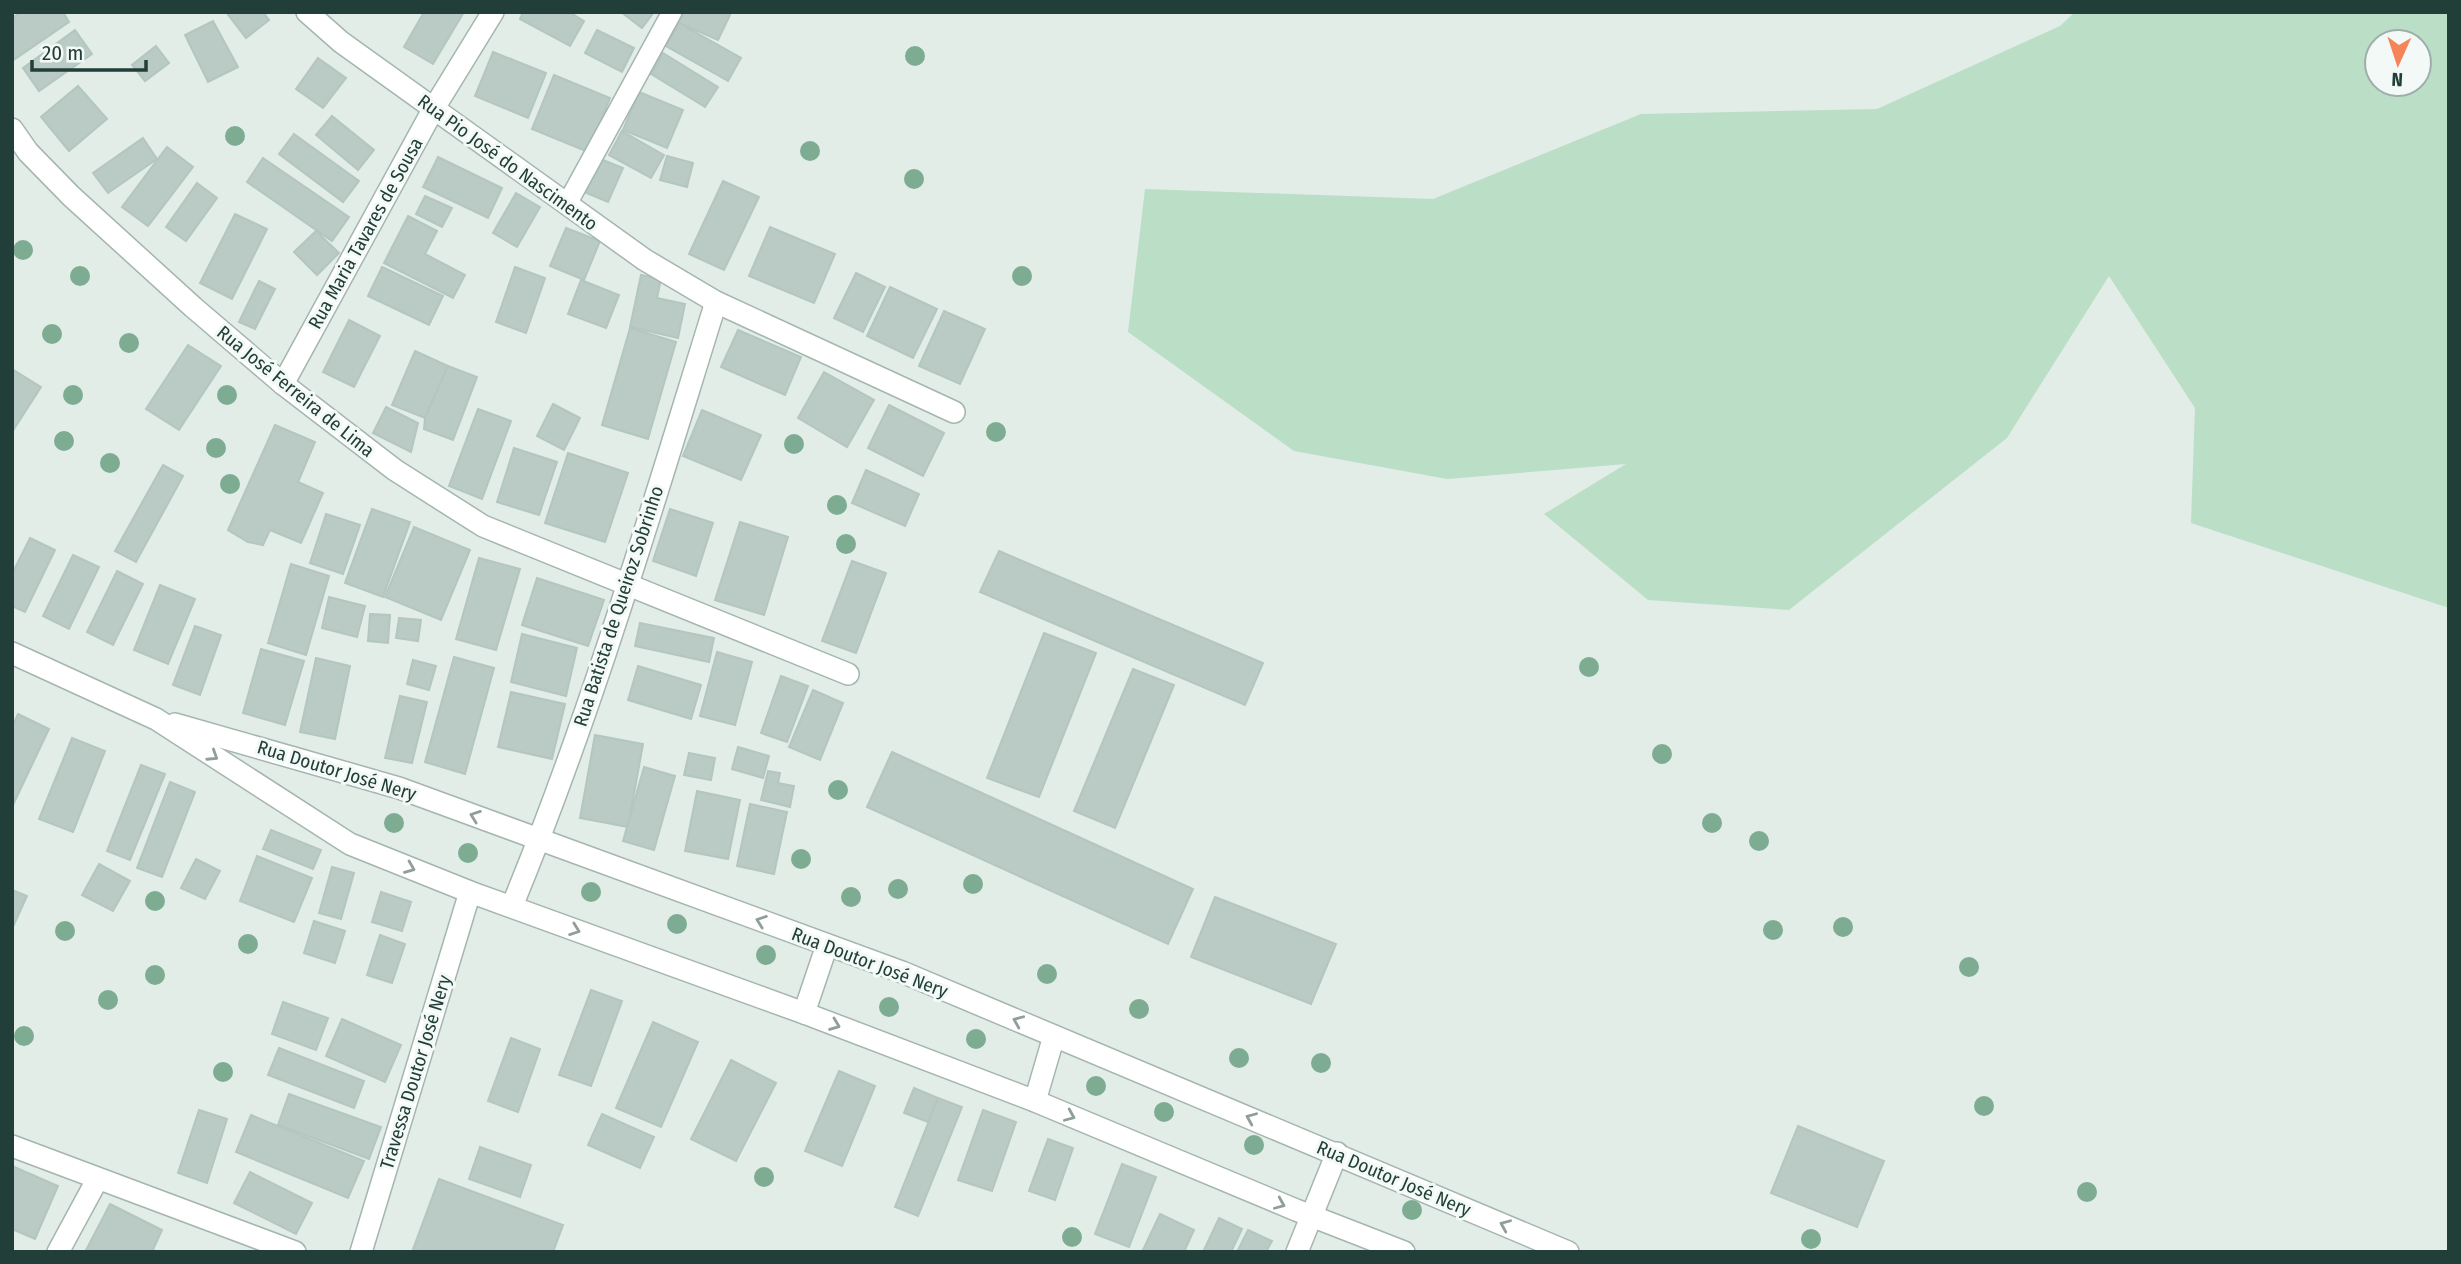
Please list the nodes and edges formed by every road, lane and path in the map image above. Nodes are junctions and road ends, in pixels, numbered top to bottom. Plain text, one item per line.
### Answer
1 (307, 12) edge
2 (493, 12) edge
3 (672, 12) edge
4 (434, 108) junction
5 (12, 129) edge
6 (567, 204) junction
7 (716, 302) junction
8 (284, 384) junction
9 (954, 412) dead end
10 (627, 586) junction
11 (12, 653) edge
12 (848, 674) dead end
13 (156, 719) junction
14 (539, 839) junction
15 (470, 892) junction
16 (512, 906) junction
17 (827, 945) junction
18 (804, 1013) junction
19 (1054, 1036) junction
20 (1035, 1101) junction
21 (12, 1146) edge
22 (1337, 1153) junction
23 (97, 1180) junction
24 (1313, 1217) junction
25 (58, 1252) edge
26 (296, 1252) edge
27 (361, 1252) edge
28 (1297, 1252) edge
29 (1404, 1252) edge
30 (1568, 1252) edge

1 - 4 street, Rua Pio José do Nascimento
2 - 4 street, Rua Maria Tavares de Sousa
3 - 6 lane
4 - 6 street, Rua Pio José do Nascimento
4 - 8 street, Rua Maria Tavares de Sousa
5 - 8 street, Rua José Ferreira de Lima
6 - 7 street, Rua Pio José do Nascimento
7 - 9 street, Rua Pio José do Nascimento
7 - 10 street, Rua Batista de Queiroz Sobrinho
8 - 10 street, Rua José Ferreira de Lima
10 - 12 street, Rua José Ferreira de Lima
10 - 14 street, Rua Batista de Queiroz Sobrinho
11 - 13 street, Rua Doutor José Nery
14 -> 13 street, Rua Doutor José Nery
13 -> 15 street, Rua Doutor José Nery
14 - 16 street, Rua Batista de Queiroz Sobrinho
17 -> 14 street, Rua Doutor José Nery
15 - 16 street, Rua Doutor José Nery
15 - 27 street, Travessa Doutor José Nery
16 -> 18 street, Rua Doutor José Nery
17 - 18 street
19 -> 17 street, Rua Doutor José Nery
18 -> 20 street, Rua Doutor José Nery
19 - 20 street
22 -> 19 street, Rua Doutor José Nery
20 -> 24 street, Rua Doutor José Nery
21 - 23 street
22 - 24 street
30 -> 22 street, Rua Doutor José Nery
23 - 25 street
23 - 26 street
24 - 28 street
24 - 29 street, Rua Doutor José Nery

